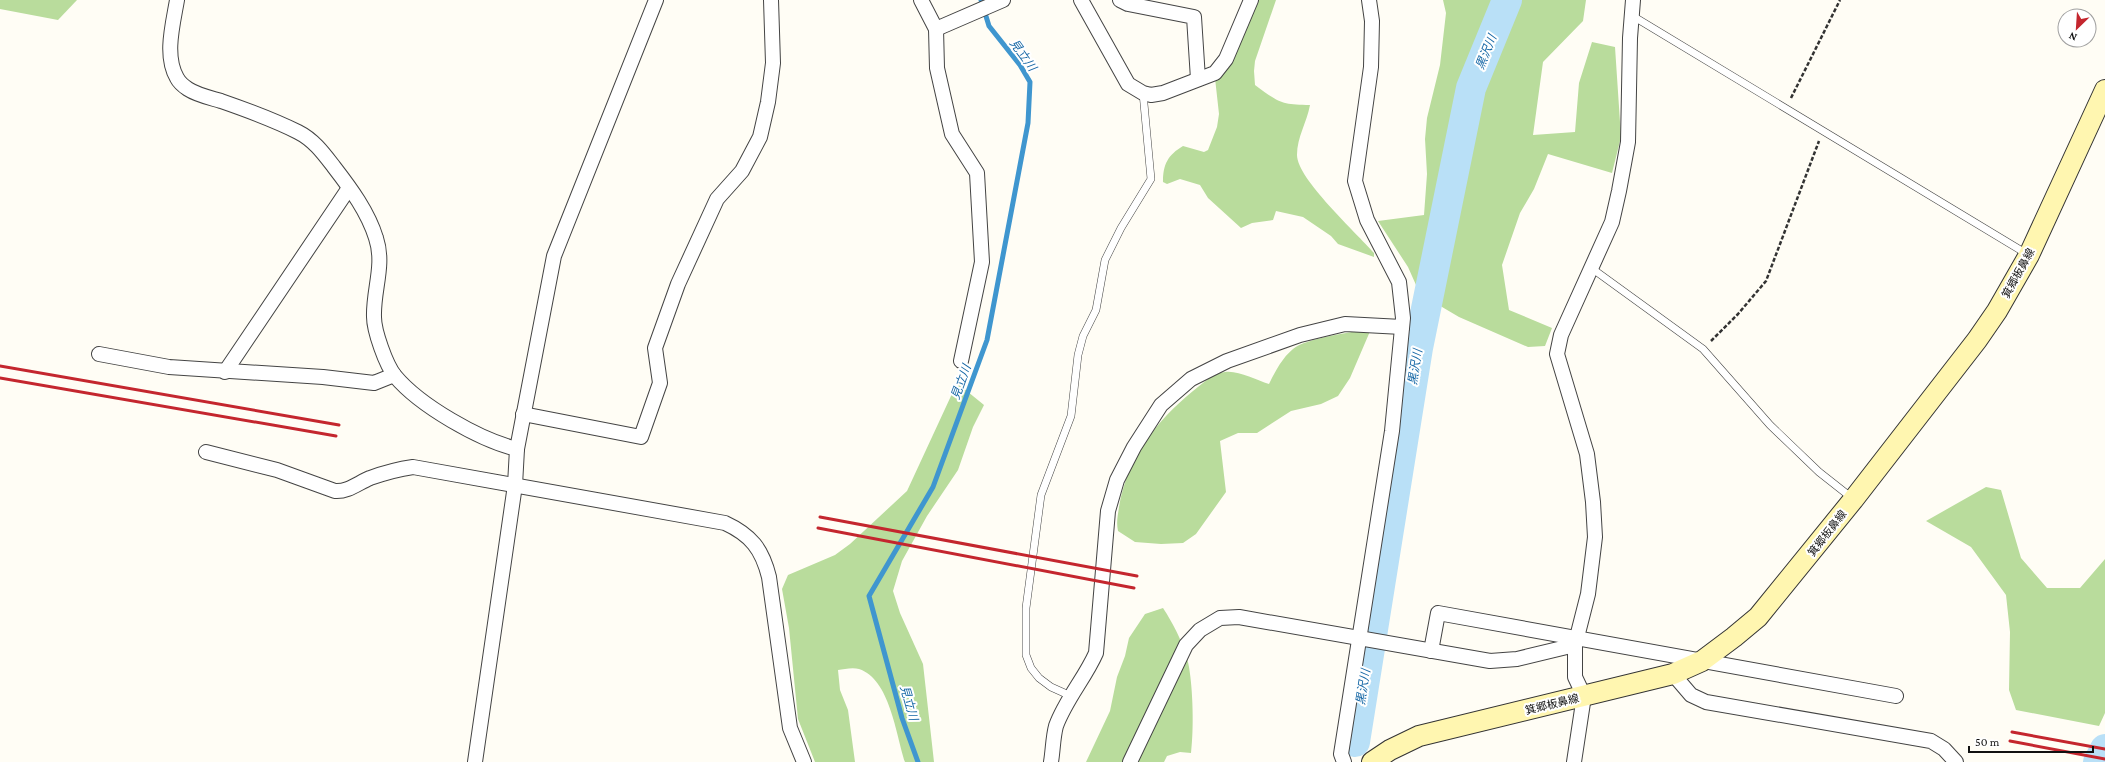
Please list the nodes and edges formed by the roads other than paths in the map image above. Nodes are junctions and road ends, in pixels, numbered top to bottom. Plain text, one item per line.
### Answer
1 (177, 0) edge
2 (656, 0) edge
3 (771, 0) edge
4 (921, 0) edge
5 (1003, 0) edge
6 (1081, 0) edge
7 (1120, 0) edge
8 (1251, 0) edge
9 (1369, 0) edge
10 (1633, 0) edge
11 (1631, 15) junction
12 (936, 29) junction
13 (1198, 79) junction
14 (2105, 90) edge
15 (1143, 93) junction
16 (349, 188) junction
17 (2029, 255) junction
18 (1590, 267) junction
19 (1402, 327) junction
20 (100, 354) dead end
21 (961, 361) dead end
22 (225, 372) junction
23 (394, 375) junction
24 (523, 414) junction
25 (517, 449) junction
26 (206, 452) dead end
27 (515, 485) junction
28 (1853, 500) junction
29 (1359, 639) junction
30 (1575, 642) junction
31 (1432, 651) junction
32 (1702, 661) junction
33 (1673, 674) junction
34 (1071, 696) junction
35 (1584, 696) junction
36 (1896, 696) dead end
37 (475, 762) edge
38 (804, 762) edge
39 (1051, 762) edge
40 (1130, 762) edge
41 (1344, 762) edge
42 (1372, 762) edge
43 (1574, 762) edge
44 (1956, 762) edge

1 - 16 street
2 - 24 street
3 - 24 street
4 - 12 street
5 - 12 street
6 - 15 street
7 - 13 street
8 - 13 street
9 - 19 street
10 - 11 street
11 - 17 lane
11 - 18 street
12 - 21 street
13 - 15 street
14 - 17 main road, 箕郷板鼻線
15 - 34 lane
16 - 22 street
16 - 23 street
17 - 28 main road, 箕郷板鼻線
18 - 28 lane
18 - 30 street
19 - 29 street
19 - 34 street
20 - 22 street
22 - 23 street
23 - 25 street
24 - 25 street
25 - 27 street
26 - 27 street
27 - 37 street
27 - 38 street
28 - 32 main road, 箕郷板鼻線
29 - 31 street
29 - 40 street
29 - 41 street
30 - 31 street
30 - 31 street
30 - 32 street
30 - 35 street
32 - 33 main road, 箕郷板鼻線
32 - 36 street
33 - 35 main road, 箕郷板鼻線
33 - 44 street
34 - 39 street
35 - 42 main road, 箕郷板鼻線
35 - 43 street

